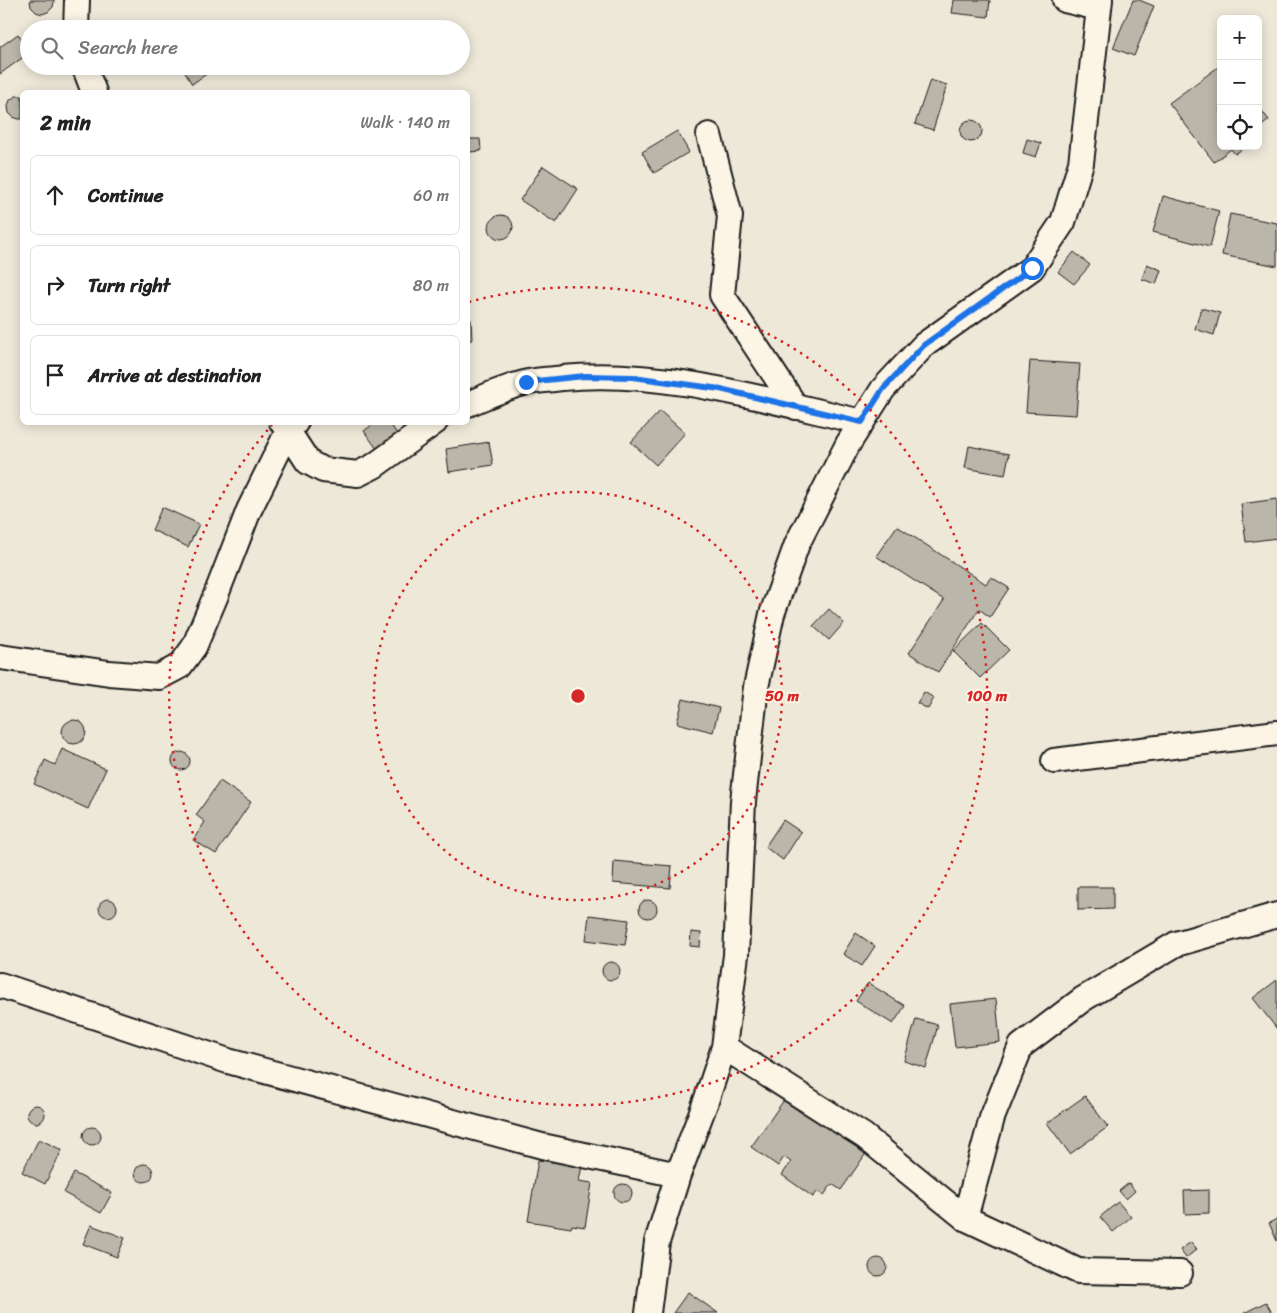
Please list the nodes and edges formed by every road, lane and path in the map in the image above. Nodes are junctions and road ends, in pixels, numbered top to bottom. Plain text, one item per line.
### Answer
1 (77, 0) edge
2 (1064, 0) edge
3 (1100, 4) edge
4 (76, 20) edge
5 (87, 75) edge
6 (93, 90) edge
7 (709, 134) dead end
8 (470, 403) edge
9 (796, 407) junction
10 (862, 422) junction
11 (288, 425) edge
12 (431, 425) edge
13 (0, 657) edge
14 (1277, 733) edge
15 (1054, 761) dead end
16 (1277, 915) edge
17 (0, 985) edge
18 (724, 1047) junction
19 (678, 1175) junction
20 (966, 1218) junction
21 (1180, 1273) dead end
22 (648, 1313) edge

1 - 4 street
2 - 3 street
3 - 10 street
5 - 6 street
7 - 9 street
8 - 9 street
9 - 10 street
10 - 18 street
11 - 12 street
11 - 13 street
14 - 15 street
16 - 20 street
17 - 19 street
18 - 19 street
18 - 20 street
19 - 22 street
20 - 21 street

